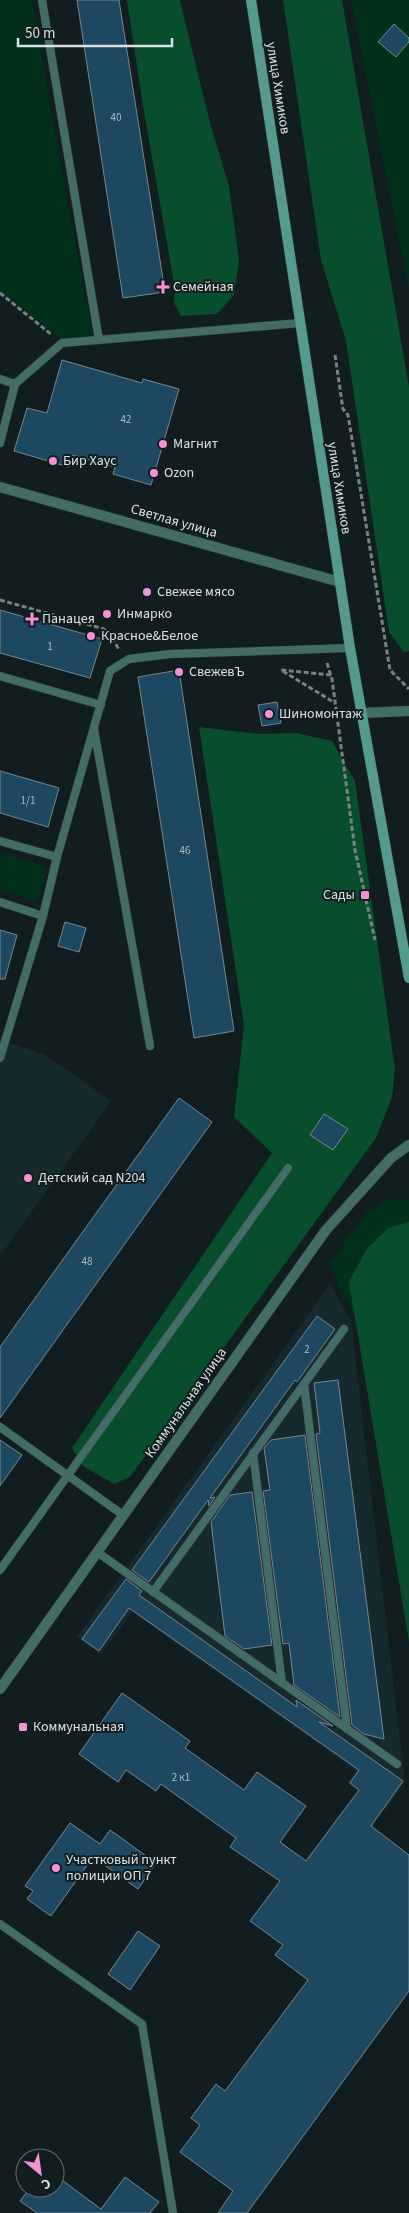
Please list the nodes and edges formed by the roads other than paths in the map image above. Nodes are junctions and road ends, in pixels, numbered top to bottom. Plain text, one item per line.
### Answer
1 (42, 0) edge
2 (251, 0) edge
3 (300, 323) junction
4 (99, 340) junction
5 (0, 379) edge
6 (15, 384) junction
7 (0, 442) edge
8 (0, 487) edge
9 (340, 582) junction
10 (350, 648) junction
11 (0, 676) edge
12 (101, 705) junction
13 (409, 711) edge
14 (361, 713) junction
15 (94, 728) junction
16 (0, 841) edge
17 (57, 857) junction
18 (0, 902) edge
19 (43, 916) junction
20 (409, 978) edge
21 (150, 1046) dead end
22 (0, 1058) edge
23 (409, 1145) edge
24 (288, 1168) dead end
25 (344, 1329) dead end
26 (304, 1384) junction
27 (0, 1427) edge
28 (253, 1453) junction
29 (68, 1476) junction
30 (123, 1515) junction
31 (98, 1552) junction
32 (0, 1570) edge
33 (153, 1592) junction
34 (282, 1683) junction
35 (0, 1689) edge
36 (348, 1729) junction
37 (397, 1764) dead end
38 (0, 1924) edge
39 (173, 2213) edge

1 - 4 lane
2 - 3 main road, улица Химиков
3 - 4 lane
3 - 9 main road, улица Химиков
4 - 6 lane
5 - 6 lane
6 - 7 lane
8 - 9 street, Светлая улица
9 - 10 main road, улица Химиков
10 - 12 lane
10 - 14 main road, улица Химиков
11 - 12 lane
12 - 15 lane
13 - 14 street
14 - 20 main road, улица Химиков
15 - 17 lane
15 - 21 lane
16 - 17 lane
17 - 19 lane
18 - 19 lane
19 - 22 lane
23 - 30 street, Коммунальная улица
24 - 29 lane
25 - 26 lane
26 - 28 lane
26 - 36 lane
27 - 29 lane
28 - 33 lane
28 - 34 lane
29 - 30 lane
29 - 32 lane
30 - 31 street, Коммунальная улица
31 - 33 lane
31 - 35 street, Коммунальная улица
33 - 34 lane
34 - 36 lane
36 - 37 lane
38 - 39 lane

